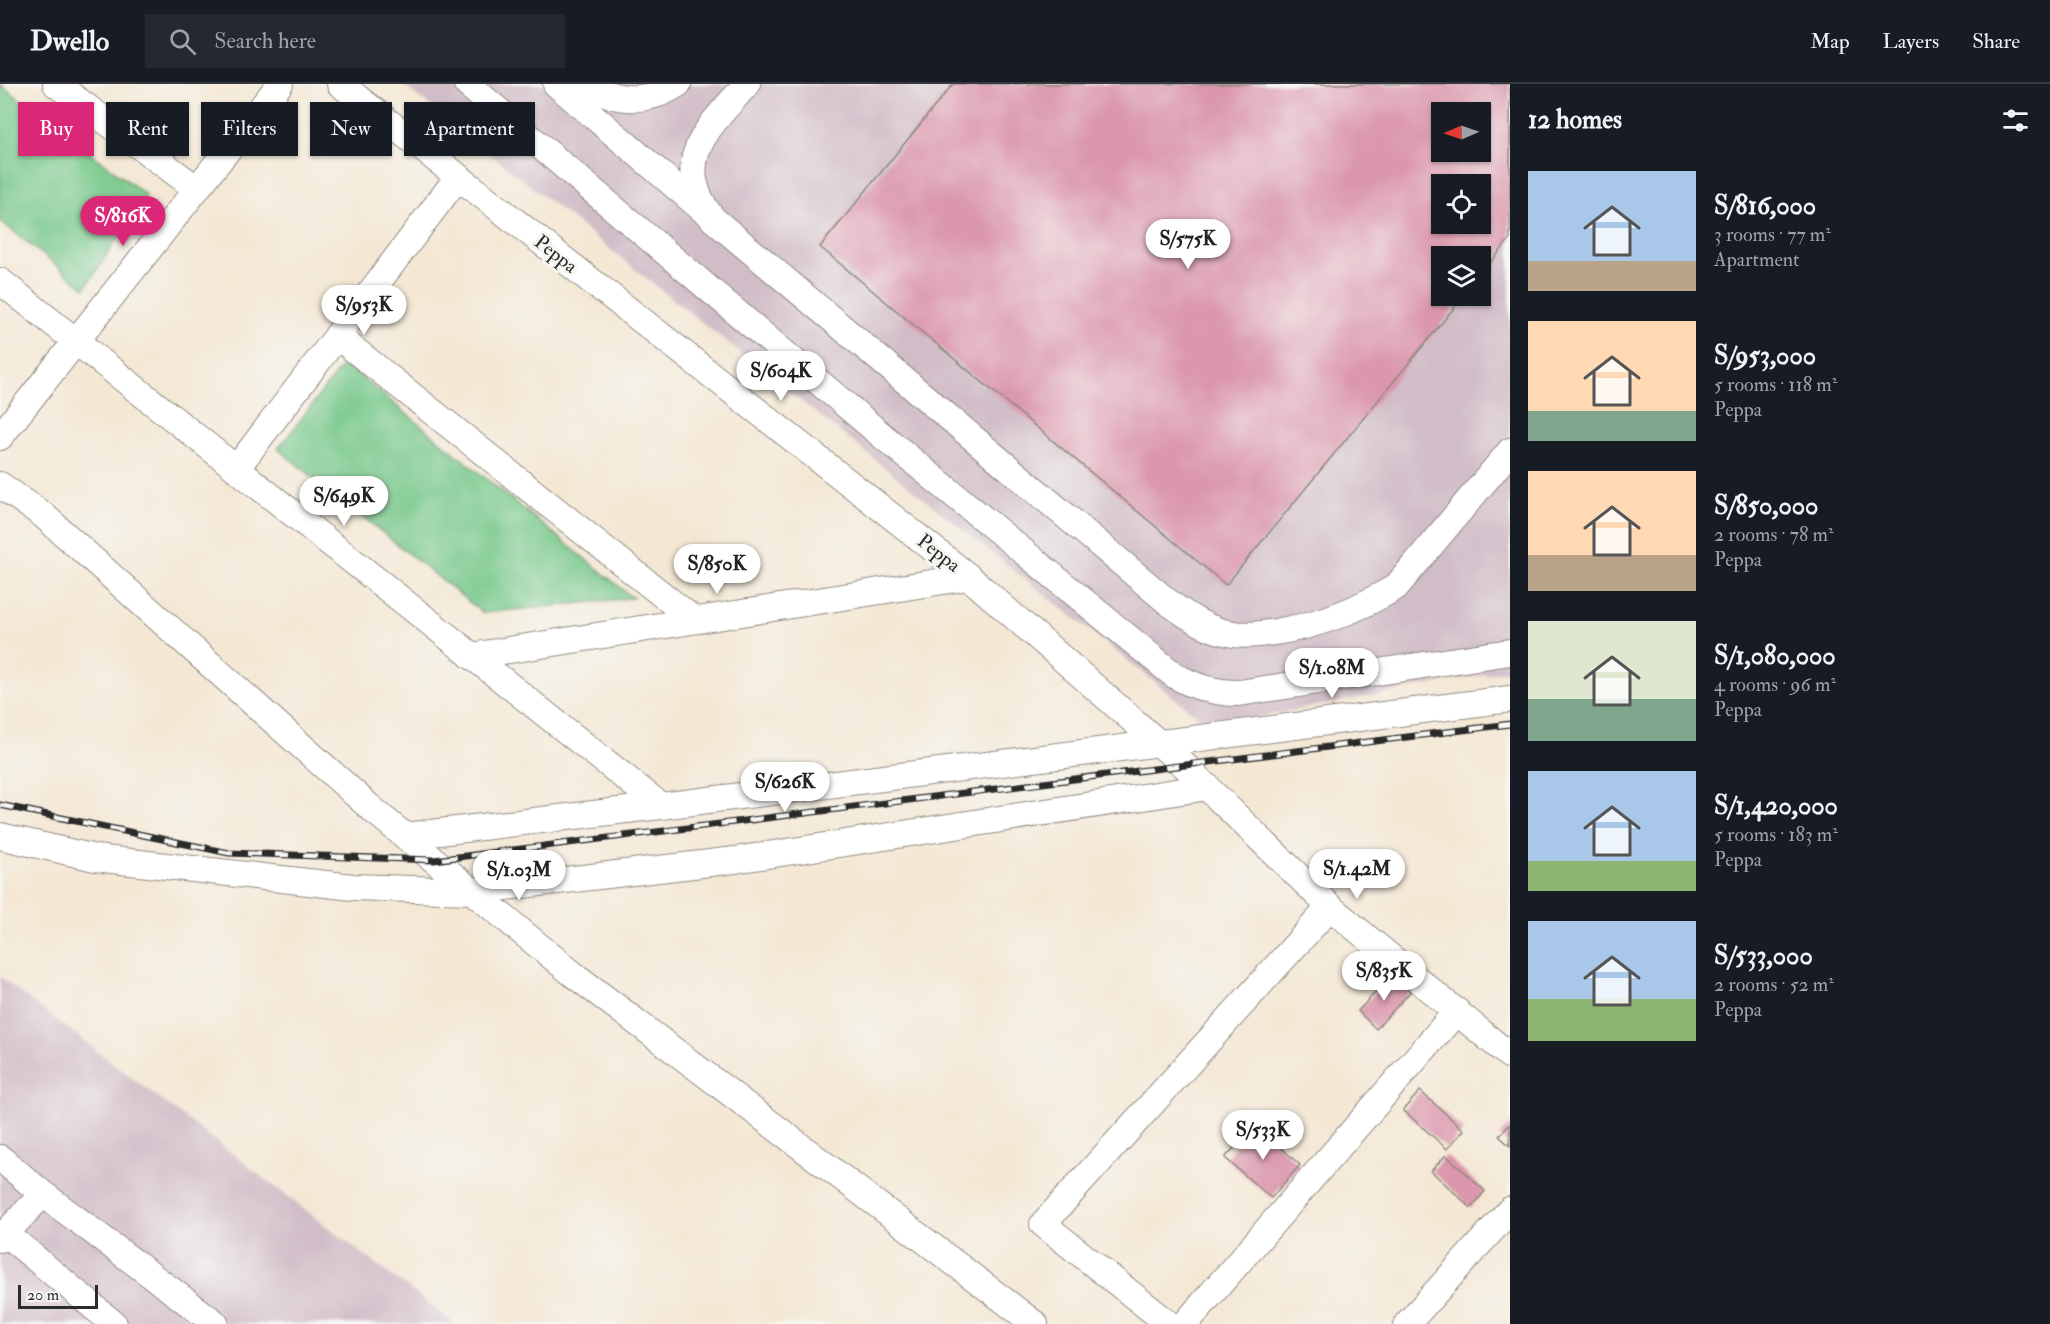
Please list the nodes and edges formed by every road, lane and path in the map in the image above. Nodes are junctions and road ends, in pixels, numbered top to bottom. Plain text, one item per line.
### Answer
1 (56, 84) edge
2 (280, 84) edge
3 (340, 84) edge
4 (467, 84) edge
5 (556, 84) edge
6 (590, 84) edge
7 (678, 84) edge
8 (747, 84) edge
9 (458, 177) junction
10 (197, 189) junction
11 (713, 219) junction
12 (0, 281) edge
13 (337, 336) junction
14 (76, 342) junction
15 (0, 437) edge
16 (1510, 451) edge
17 (236, 469) junction
18 (0, 485) edge
19 (969, 577) junction
20 (694, 620) junction
21 (1510, 652) edge
22 (471, 656) junction
23 (1510, 699) edge
24 (1159, 743) junction
25 (1208, 787) junction
26 (661, 806) junction
27 (0, 836) edge
28 (405, 837) junction
29 (472, 891) junction
30 (1330, 907) junction
31 (1457, 1011) junction
32 (1510, 1056) edge
33 (0, 1158) edge
34 (43, 1194) junction
35 (1510, 1210) edge
36 (3, 1236) edge
37 (114, 1324) edge
38 (213, 1324) edge
39 (1035, 1324) edge
40 (1168, 1324) edge
41 (1185, 1324) edge
42 (1407, 1324) edge

1 - 10 street
2 - 10 street
3 - 9 street, Peppa
4 - 21 street
5 - 11 street
6 - 7 street
8 - 11 street
9 - 13 street
9 - 19 street, Peppa
10 - 14 street
11 - 16 street
12 - 14 street
13 - 17 street
13 - 20 street
14 - 15 street
14 - 17 street
17 - 22 street
18 - 28 street
19 - 20 street
19 - 24 street, Peppa
20 - 22 street
22 - 26 street
23 - 24 street
24 - 25 street, Peppa
24 - 26 street
25 - 29 street
25 - 30 street, Peppa
26 - 28 street
27 - 29 street
28 - 29 street
29 - 39 street
30 - 31 street, Peppa
30 - 40 street
31 - 32 street, Peppa
31 - 41 street
33 - 34 street
34 - 36 street
34 - 38 street
35 - 42 street
36 - 37 street

